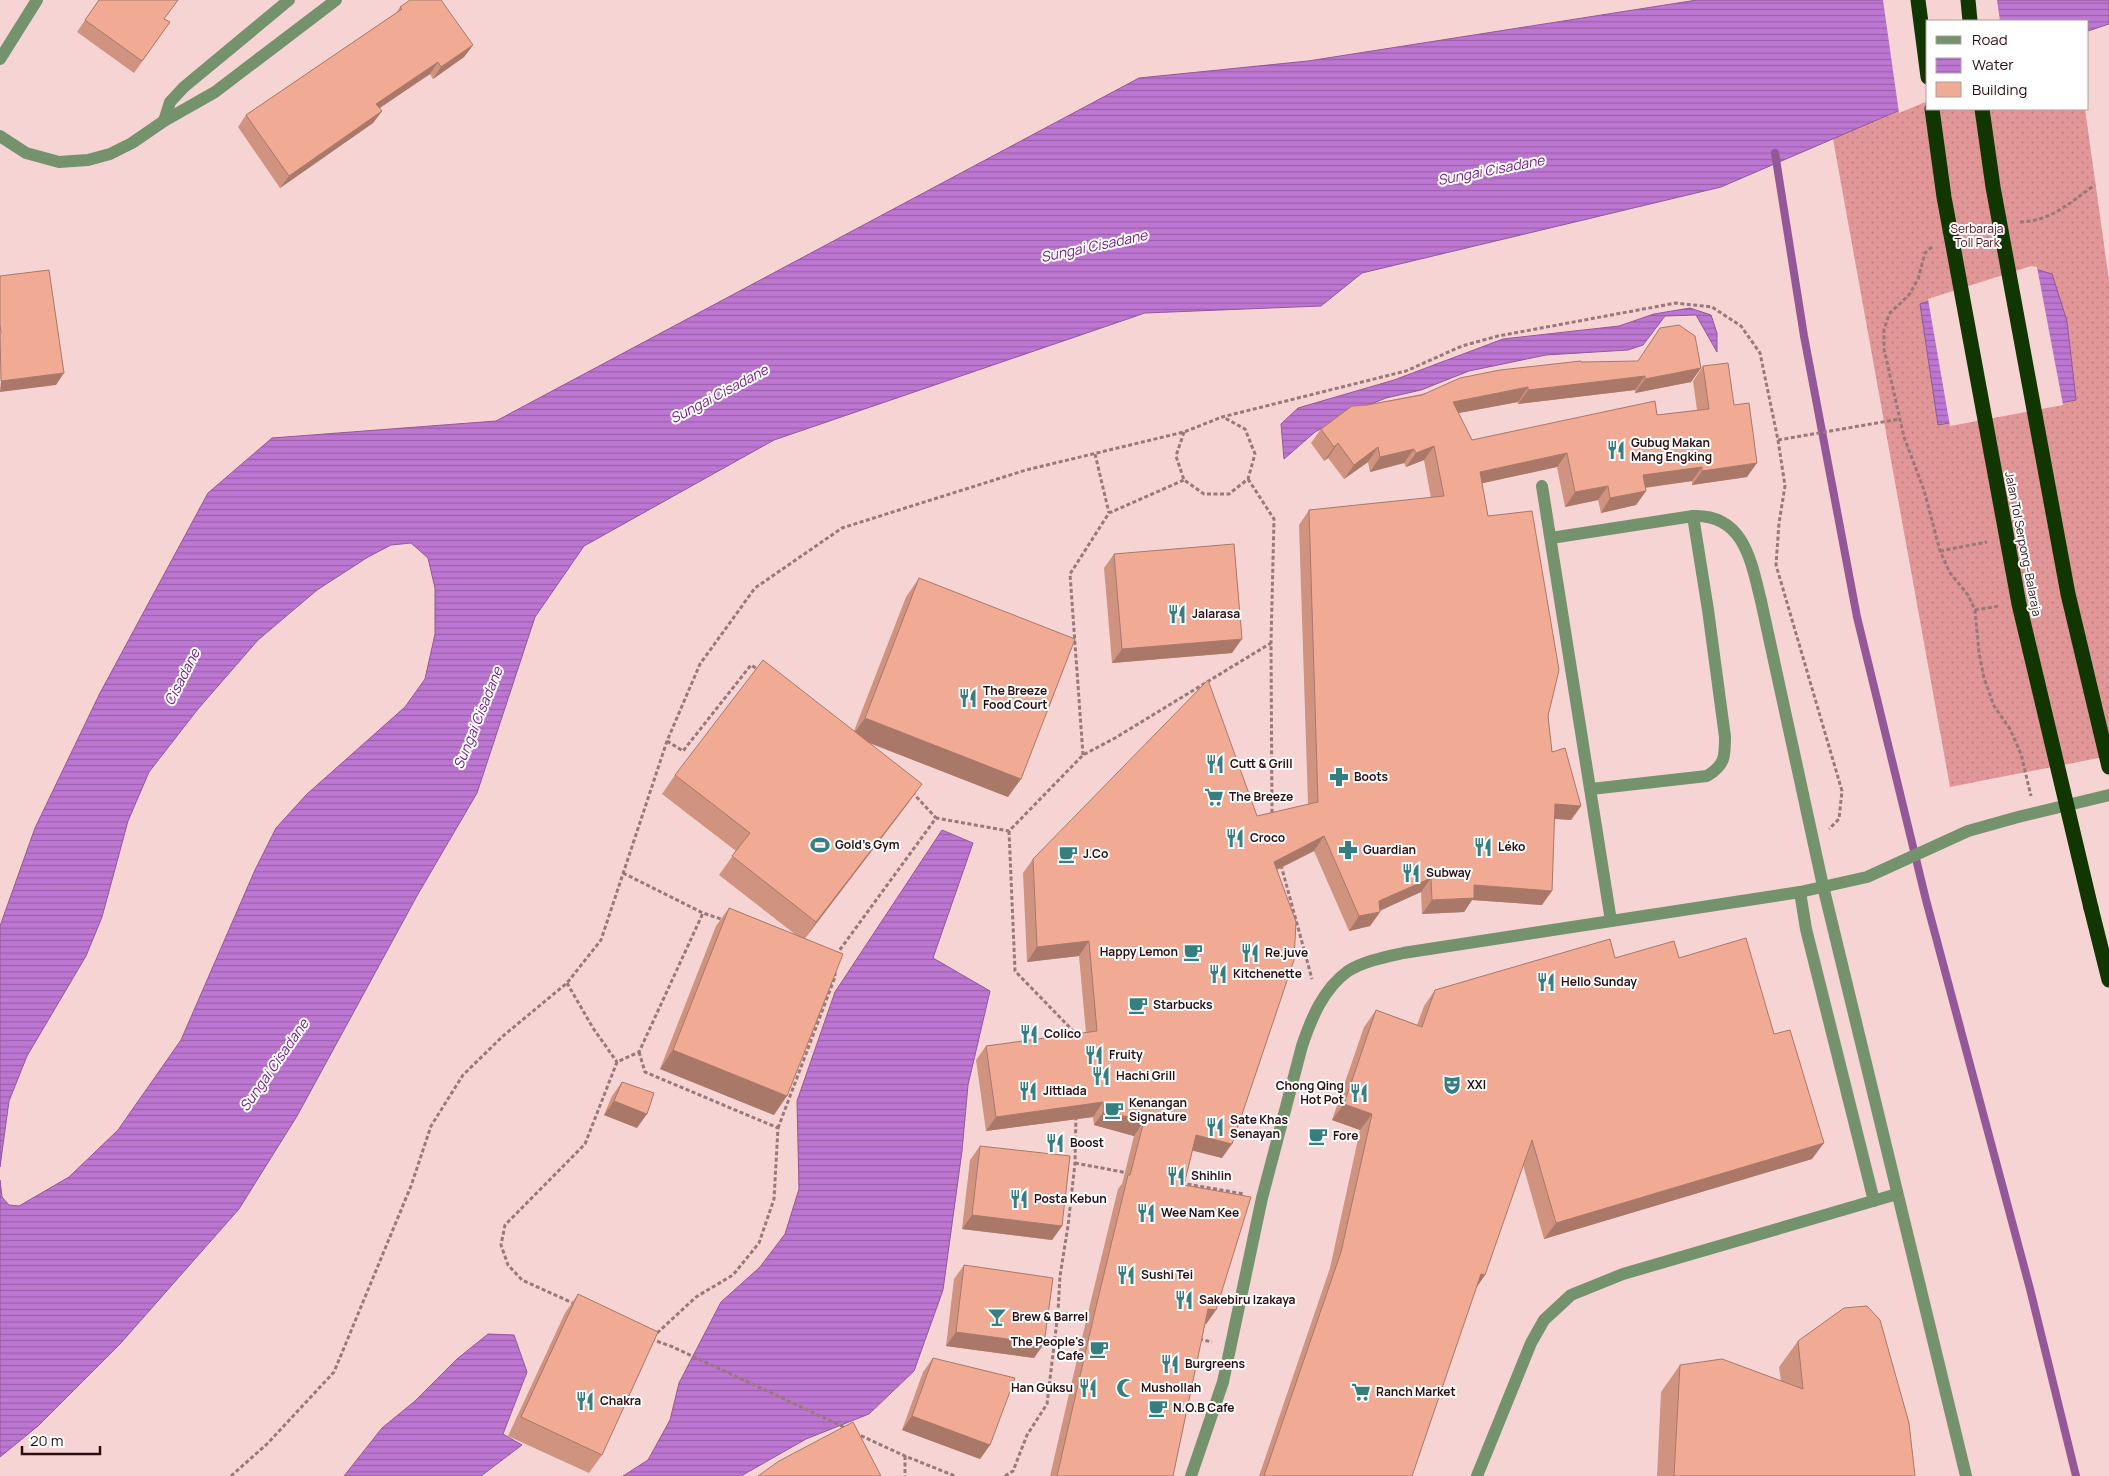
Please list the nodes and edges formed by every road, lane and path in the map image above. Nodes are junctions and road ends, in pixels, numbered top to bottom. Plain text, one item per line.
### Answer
1 (37, 0) edge
2 (289, 0) edge
3 (336, 0) edge
4 (1918, 0) edge
5 (1968, 0) edge
6 (1970, 20) edge
7 (0, 59) edge
8 (1926, 62) edge
9 (1932, 110) edge
10 (1982, 110) edge
11 (164, 121) junction
12 (0, 136) edge
13 (1918, 279) dead end
14 (1222, 417) junction
15 (1900, 419) junction
16 (1184, 432) junction
17 (1778, 440) junction
18 (1095, 454) junction
19 (1248, 479) junction
20 (1184, 480) junction
21 (1542, 486) dead end
22 (1108, 513) junction
23 (1692, 516) junction
24 (1551, 538) junction
25 (1271, 643) junction
26 (766, 676) edge
27 (666, 741) junction
28 (1082, 755) junction
29 (2109, 767) edge
30 (906, 786) edge
31 (1591, 789) junction
32 (2109, 795) edge
33 (2035, 813) junction
34 (936, 818) junction
35 (1272, 824) edge
36 (1009, 831) junction
37 (1814, 846) junction
38 (1280, 862) edge
39 (623, 873) junction
40 (1823, 886) junction
41 (1800, 892) junction
42 (703, 913) junction
43 (1611, 920) junction
44 (732, 922) edge
45 (826, 952) edge
46 (836, 956) junction
47 (2109, 980) edge
48 (567, 984) junction
49 (1319, 1004) junction
50 (1078, 1046) edge
51 (639, 1052) junction
52 (617, 1062) junction
53 (1076, 1115) edge
54 (778, 1128) junction
55 (1075, 1163) junction
56 (1131, 1174) edge
57 (1178, 1182) edge
58 (1897, 1194) junction
59 (1262, 1198) junction
60 (1874, 1201) junction
61 (582, 1307) edge
62 (1058, 1312) junction
63 (1097, 1320) edge
64 (642, 1335) edge
65 (1192, 1338) edge
66 (651, 1339) junction
67 (1231, 1345) junction
68 (905, 1456) junction
69 (231, 1476) edge
70 (905, 1476) edge
71 (955, 1476) edge
72 (1006, 1476) edge
73 (1191, 1476) edge
74 (1477, 1476) edge
75 (1966, 1476) edge

1 - 7 street
2 - 11 street
3 - 11 street
4 - 8 highway
5 - 6 highway
9 - 47 highway, Jalan Tol Serpong–Balaraja, bridge
10 - 29 highway, bridge
11 - 12 street
13 - 15 path
14 - 16 path
14 - 17 path
14 - 19 path
15 - 17 path
15 - 33 path
16 - 18 path
16 - 20 path
17 - 37 path
18 - 22 path
18 - 27 path
19 - 20 path
19 - 25 path
20 - 22 path
21 - 24 street
22 - 28 path
23 - 24 street
23 - 31 street
23 - 37 street
24 - 31 street
25 - 28 path
25 - 35 path
26 - 27 path
27 - 39 path
28 - 36 path
30 - 34 path
31 - 43 street
32 - 33 street
33 - 40 street
34 - 36 path
34 - 46 path
36 - 50 path
37 - 40 street
38 - 49 path
39 - 42 path
39 - 48 path
40 - 41 street
40 - 58 street
41 - 43 street
41 - 60 street
42 - 44 path
42 - 51 path
43 - 49 street
45 - 46 path
46 - 54 path
48 - 52 path
48 - 69 path
49 - 59 street
51 - 52 path
51 - 54 path
52 - 61 path
53 - 55 path
54 - 66 path
55 - 56 path
55 - 62 path
57 - 59 path
58 - 60 street
58 - 75 street
59 - 67 street
60 - 74 street
62 - 63 path
62 - 72 path
64 - 66 path
65 - 67 path
66 - 68 path
67 - 73 street
68 - 70 path
68 - 71 path

